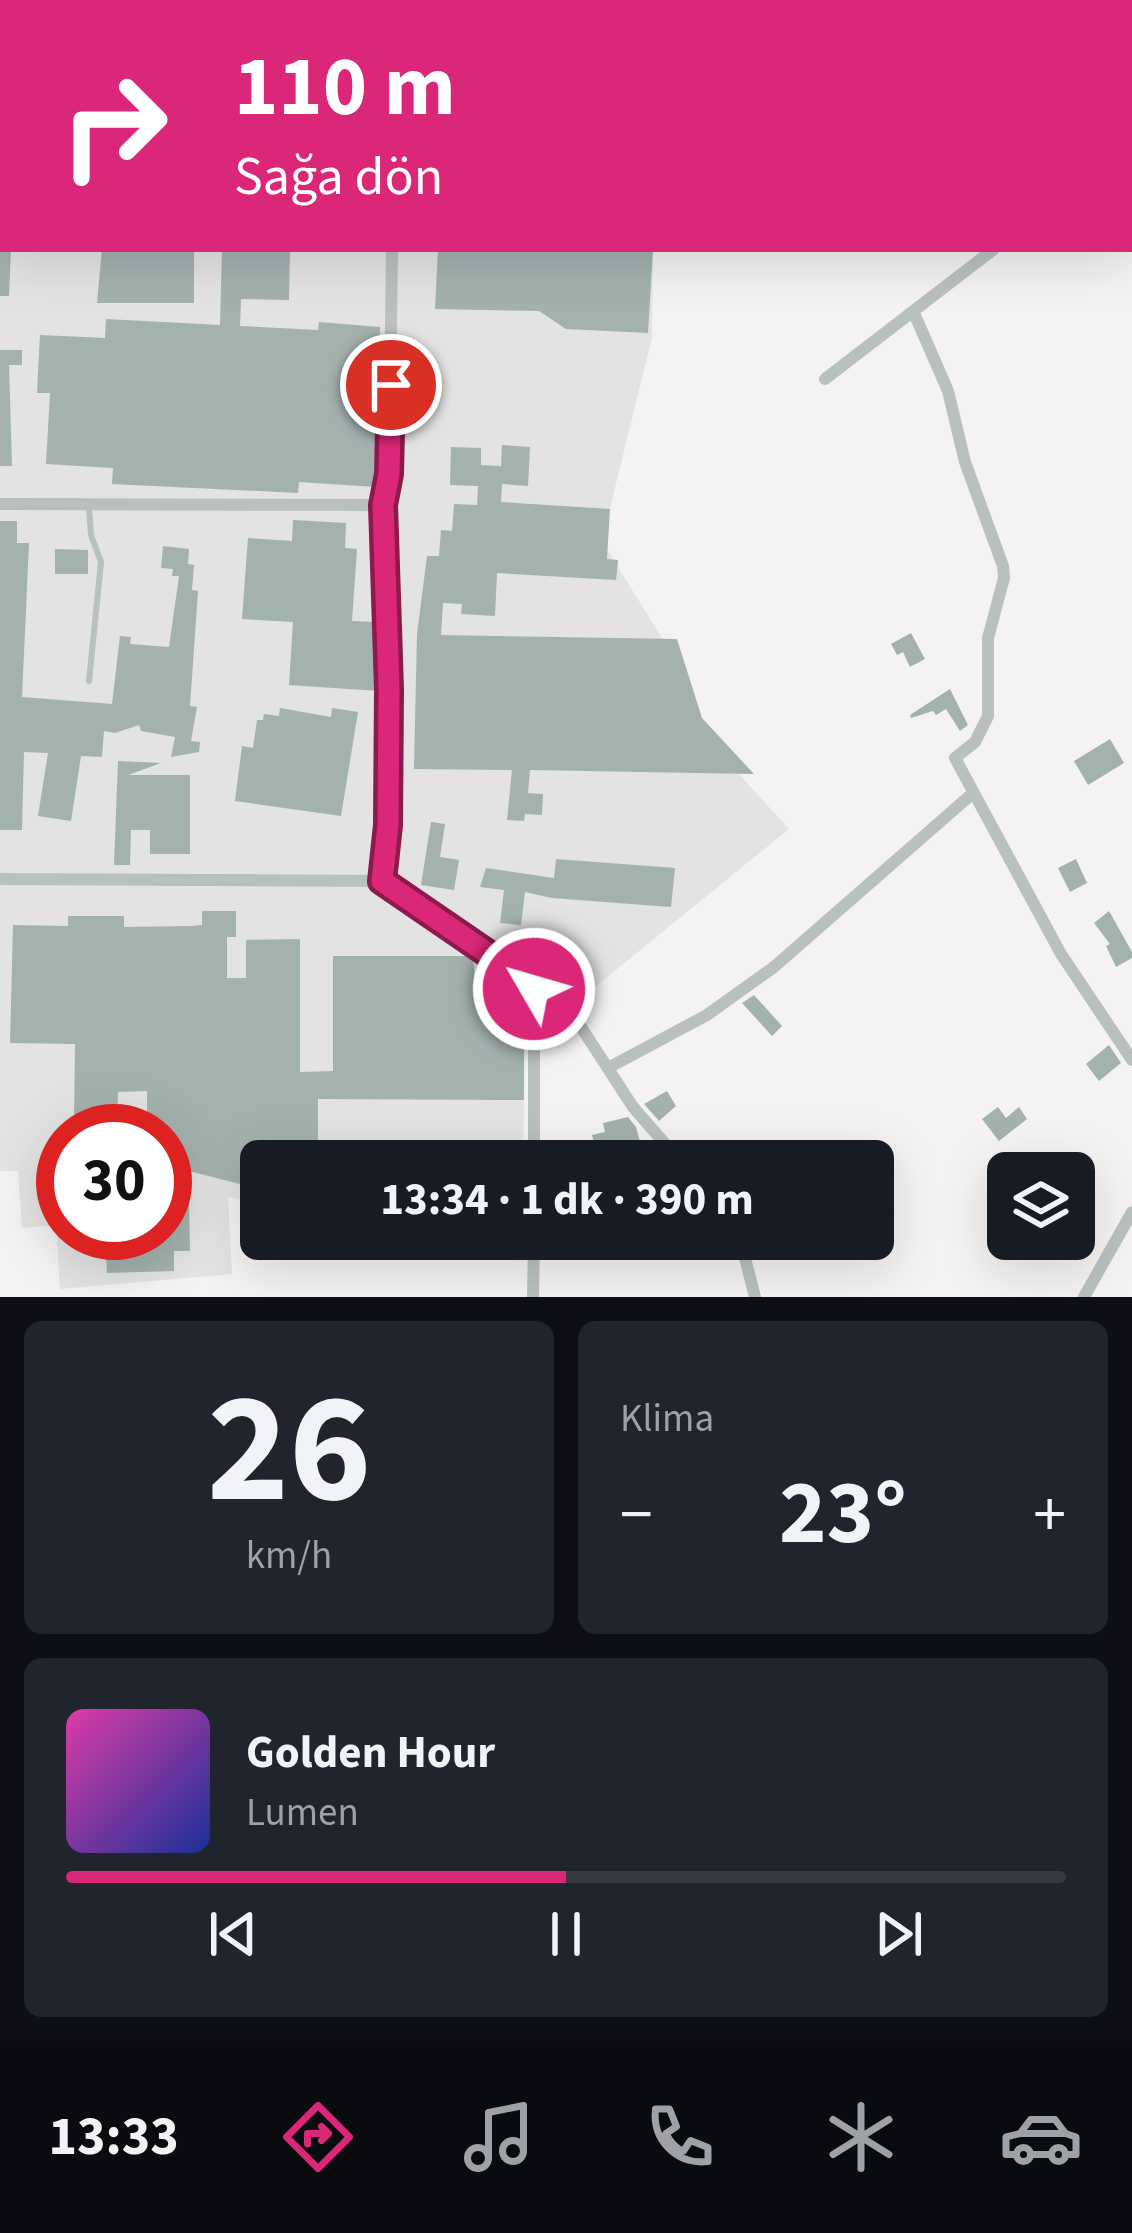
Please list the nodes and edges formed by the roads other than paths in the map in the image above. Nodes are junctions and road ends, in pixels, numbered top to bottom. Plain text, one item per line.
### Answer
1 (392, 252) edge
2 (990, 252) edge
3 (914, 314) junction
4 (825, 379) dead end
5 (0, 503) edge
6 (88, 504) junction
7 (383, 505) junction
8 (89, 681) dead end
9 (973, 793) junction
10 (0, 879) edge
11 (382, 881) junction
12 (534, 989) junction
13 (1132, 1060) edge
14 (608, 1068) junction
15 (534, 1140) edge
16 (662, 1140) edge
17 (1130, 1221) edge
18 (533, 1260) edge
19 (745, 1260) edge
20 (532, 1297) edge
21 (755, 1297) edge
22 (1084, 1297) edge

1 - 7 street
2 - 3 street
3 - 4 street
3 - 9 street
5 - 6 street
6 - 7 street
6 - 8 lane
7 - 11 street
9 - 13 street
9 - 14 street
10 - 11 street
11 - 12 street
12 - 14 street
12 - 15 street
14 - 16 street
17 - 22 street
18 - 20 street
19 - 21 street

